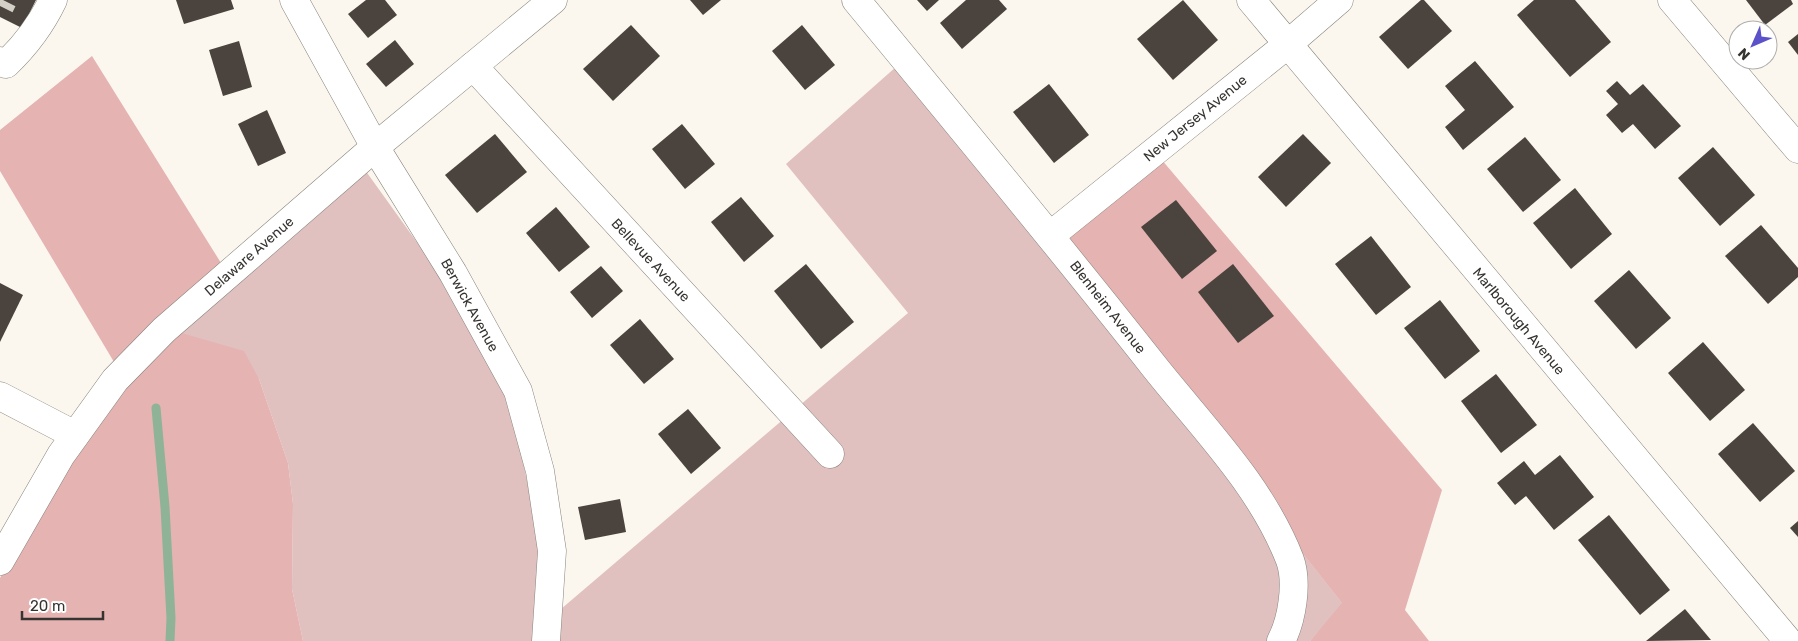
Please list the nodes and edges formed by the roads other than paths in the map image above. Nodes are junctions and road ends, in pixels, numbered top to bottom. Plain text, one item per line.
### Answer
1 (53, 0) edge
2 (294, 0) edge
3 (553, 0) edge
4 (856, 0) edge
5 (1251, 0) edge
6 (1339, 0) edge
7 (1672, 0) edge
8 (1288, 44) junction
9 (0, 61) edge
10 (473, 66) junction
11 (375, 148) junction
12 (1798, 149) edge
13 (1051, 235) junction
14 (0, 396) edge
15 (75, 435) junction
16 (830, 454) dead end
17 (0, 561) edge
18 (546, 641) edge
19 (1281, 641) edge
20 (1788, 641) edge

1 - 9 street
2 - 11 street, Berwick Avenue
3 - 10 street, Delaware Avenue
4 - 13 street, Blenheim Avenue
5 - 8 street, Marlborough Avenue
6 - 8 street, New Jersey Avenue
7 - 12 street
8 - 13 street, New Jersey Avenue
8 - 20 street, Marlborough Avenue
10 - 11 street, Delaware Avenue
10 - 16 street, Bellevue Avenue
11 - 15 street, Delaware Avenue
11 - 18 street, Berwick Avenue
13 - 19 street, Blenheim Avenue
14 - 15 street
15 - 17 street, Delaware Avenue

